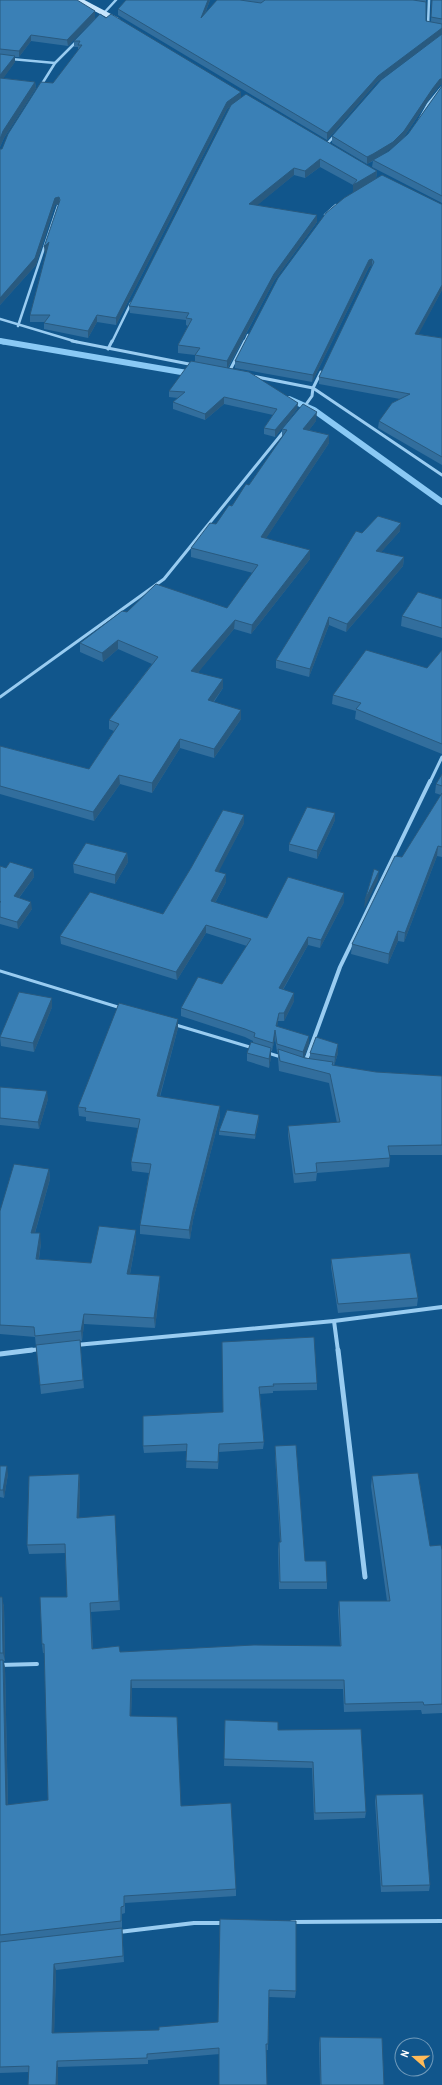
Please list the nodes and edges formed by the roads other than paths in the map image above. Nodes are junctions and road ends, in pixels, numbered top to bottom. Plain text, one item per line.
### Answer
1 (79, 0) edge
2 (116, 0) edge
3 (429, 0) edge
4 (422, 5) edge
5 (429, 6) junction
6 (105, 12) junction
7 (99, 18) edge
8 (125, 24) edge
9 (433, 27) edge
10 (77, 41) edge
11 (0, 58) edge
12 (55, 63) junction
13 (442, 87) edge
14 (39, 88) edge
15 (416, 125) edge
16 (336, 133) edge
17 (320, 140) edge
18 (326, 144) junction
19 (333, 148) edge
20 (342, 202) edge
21 (58, 206) edge
22 (324, 216) edge
23 (133, 300) edge
24 (0, 319) edge
25 (18, 326) junction
26 (250, 331) edge
27 (108, 349) junction
28 (198, 366) edge
29 (324, 367) edge
30 (221, 371) edge
31 (229, 372) junction
32 (236, 374) edge
33 (244, 375) edge
34 (313, 388) junction
35 (298, 415) edge
36 (288, 427) edge
37 (442, 475) edge
38 (0, 697) edge
39 (442, 757) edge
40 (0, 971) edge
41 (129, 1011) edge
42 (175, 1025) edge
43 (259, 1050) edge
44 (267, 1052) edge
45 (282, 1057) edge
46 (297, 1061) edge
47 (305, 1064) junction
48 (312, 1065) edge
49 (442, 1307) edge
50 (334, 1321) junction
51 (69, 1346) edge
52 (45, 1348) edge
53 (0, 1354) edge
54 (365, 1577) dead end
55 (37, 1664) dead end
56 (0, 1665) edge
57 (442, 1921) edge
58 (282, 1922) edge
59 (226, 1923) edge
60 (117, 1932) edge

1 - 6 street
2 - 6 street
3 - 5 street
4 - 5 street
5 - 9 street
6 - 7 street
6 - 8 street
10 - 12 street
11 - 12 street
12 - 14 street
13 - 15 street
16 - 18 street
17 - 18 street
18 - 19 street
20 - 22 street
21 - 25 street
23 - 27 street
24 - 25 street
25 - 27 street
26 - 31 street
27 - 28 street
29 - 34 street
30 - 31 street
31 - 32 street
33 - 34 street
34 - 35 street
34 - 37 street
36 - 38 street
39 - 47 street
40 - 41 lane
42 - 43 lane
44 - 45 lane
46 - 47 lane
47 - 48 lane
49 - 50 street
50 - 51 street
50 - 54 street
52 - 53 street
55 - 56 lane
57 - 58 lane
59 - 60 lane

